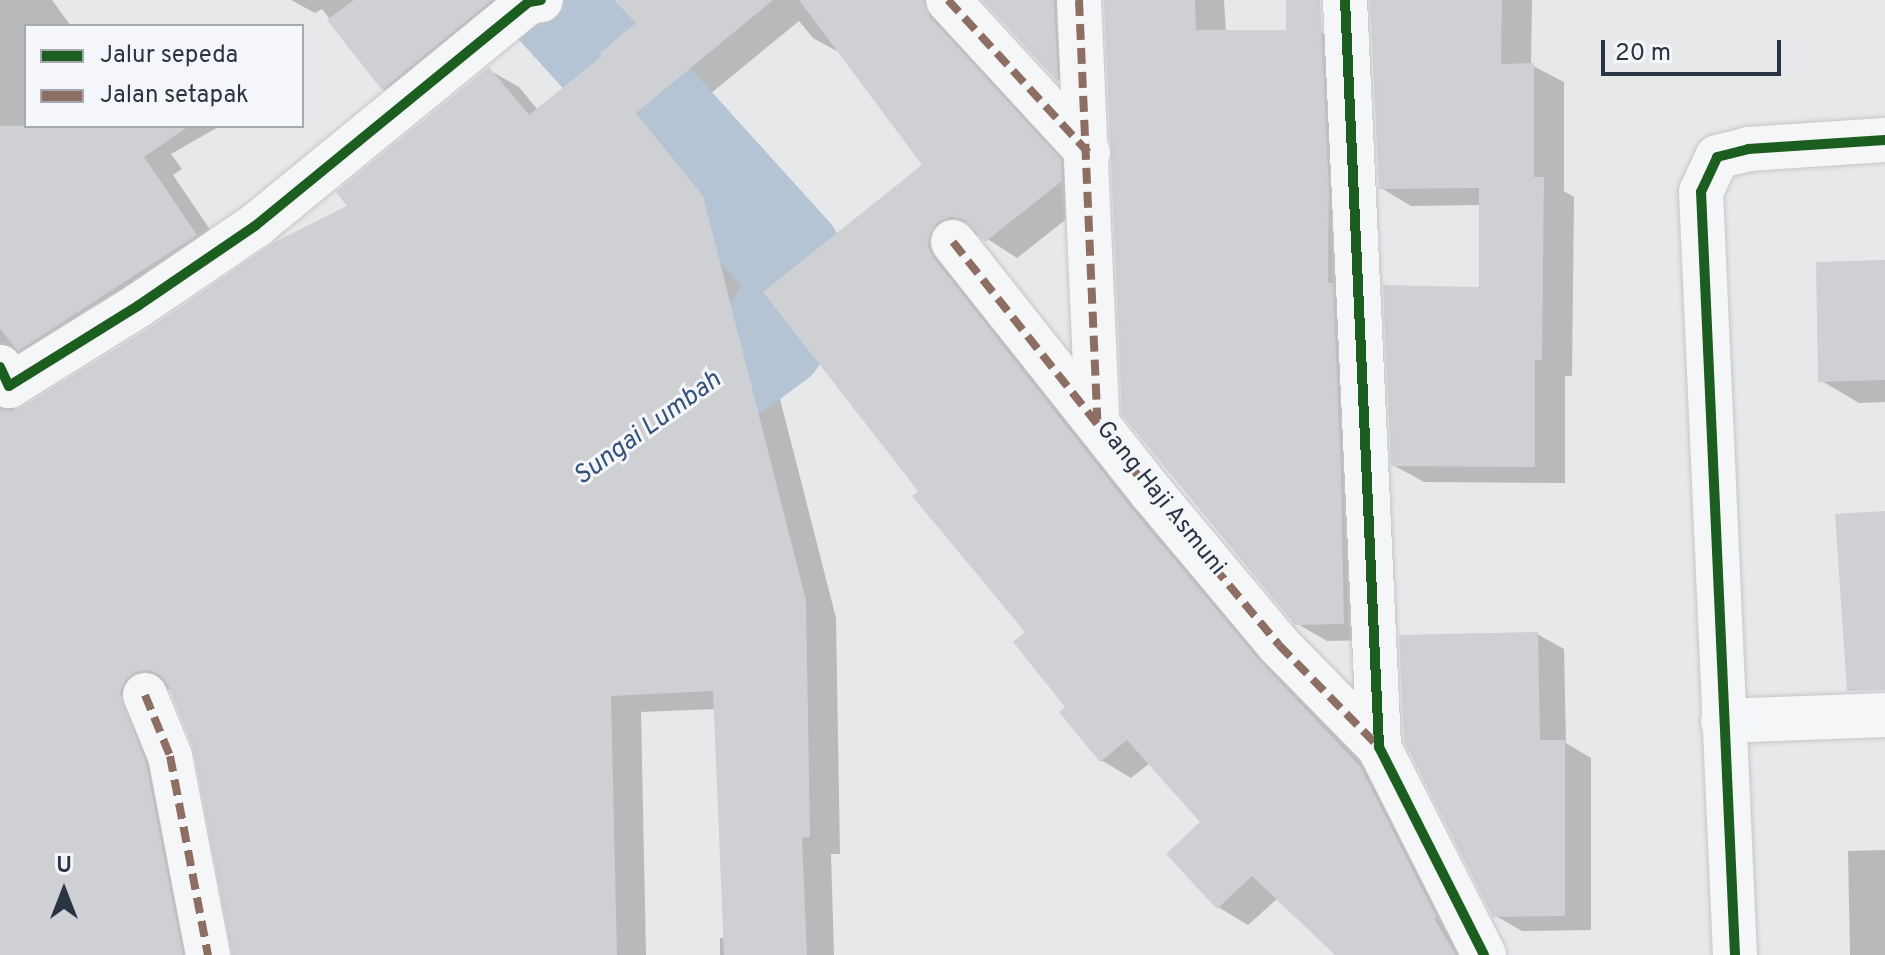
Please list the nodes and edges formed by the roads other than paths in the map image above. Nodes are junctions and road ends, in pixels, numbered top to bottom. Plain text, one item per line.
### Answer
1 (541, 0) edge
2 (948, 0) edge
3 (1079, 0) edge
4 (1345, 0) edge
5 (1885, 140) edge
6 (1088, 152) junction
7 (953, 242) dead end
8 (0, 367) edge
9 (1097, 420) junction
10 (145, 695) dead end
11 (1885, 715) edge
12 (1723, 721) junction
13 (1379, 747) junction
14 (208, 955) edge
15 (1484, 955) edge
16 (1735, 955) edge

1 - 8 street
2 - 6 street
3 - 6 street
4 - 13 street
5 - 12 street
6 - 9 street
7 - 9 street, Gang Haji Asmuni
9 - 13 street, Gang Haji Asmuni
10 - 14 street
11 - 12 street
12 - 16 street
13 - 15 street

